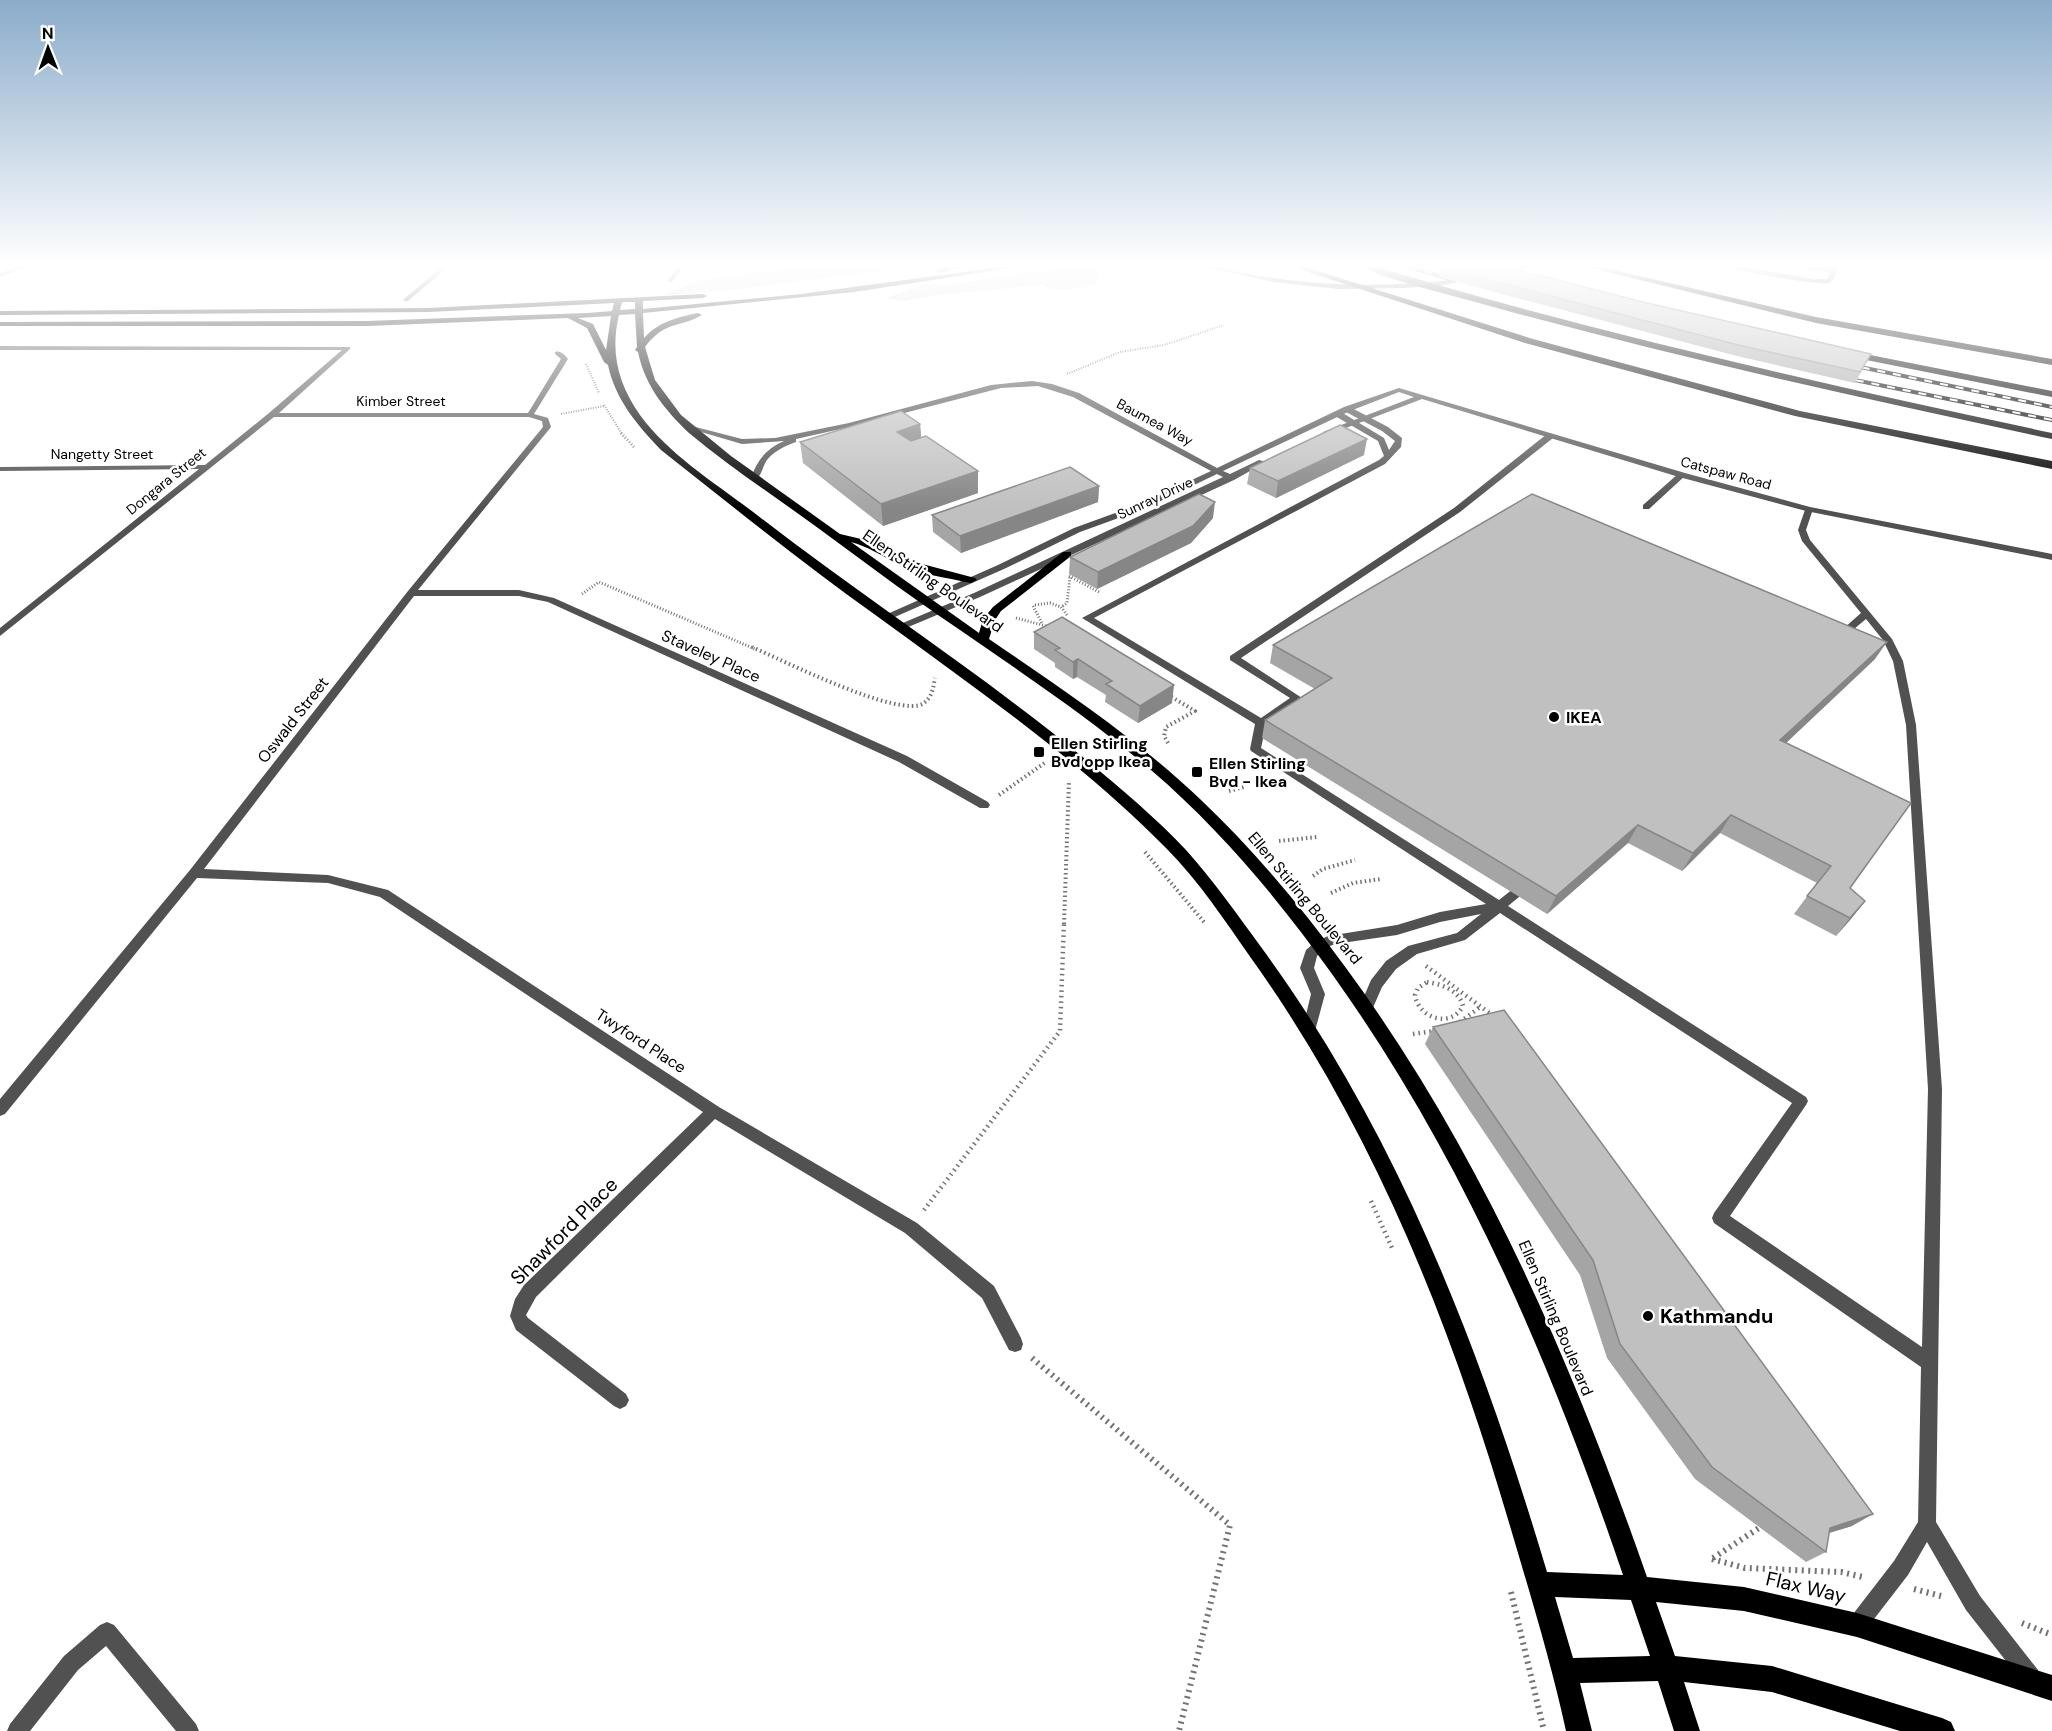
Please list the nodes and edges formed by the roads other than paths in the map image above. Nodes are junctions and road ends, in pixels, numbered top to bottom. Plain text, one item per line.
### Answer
1 (0, 348) edge
2 (601, 348) edge
3 (611, 348) edge
4 (1554, 348) edge
5 (1661, 348) edge
6 (1972, 348) edge
7 (1998, 348) edge
8 (639, 350) edge
9 (1828, 350) edge
10 (557, 353) dead end
11 (2052, 356) edge
12 (2052, 362) edge
13 (615, 375) junction
14 (1399, 390) joint
15 (2052, 394) edge
16 (1421, 397) junction
17 (1347, 409) junction
18 (1338, 414) junction
19 (272, 415) junction
20 (530, 415) junction
21 (1363, 417) junction
22 (1352, 421) junction
23 (688, 427) junction
24 (814, 432) junction
25 (1318, 436) edge
26 (1550, 436) junction
27 (2052, 436) edge
28 (1388, 456) junction
29 (1269, 459) edge
30 (2050, 465) edge
31 (204, 467) junction
32 (0, 469) edge
33 (1217, 471) junction
34 (1682, 475) junction
35 (755, 478) junction
36 (1231, 478) junction
37 (1646, 507) dead end
38 (1809, 508) junction
39 (834, 535) junction
40 (1067, 554) junction
41 (2052, 557) edge
42 (971, 580) junction
43 (411, 593) junction
44 (925, 600) junction
45 (940, 611) junction
46 (1867, 614) junction
47 (894, 622) junction
48 (0, 633) edge
49 (983, 640) junction
50 (1825, 648) edge
51 (1261, 723) junction
52 (984, 806) road end
53 (194, 873) junction
54 (1536, 877) edge
55 (1499, 906) junction
56 (1320, 945) junction
57 (1367, 1006) junction
58 (1310, 1027) junction
59 (0, 1110) edge
60 (714, 1111) junction
61 (1015, 1344) road end
62 (1930, 1363) junction
63 (620, 1400) dead end
64 (1927, 1524) junction
65 (1539, 1584) junction
66 (1641, 1588) junction
67 (1857, 1625) junction
68 (1667, 1668) junction
69 (1565, 1671) junction
70 (2043, 1684) edge
71 (17, 1731) edge
72 (189, 1731) edge
73 (1579, 1731) edge
74 (1687, 1731) edge
75 (1942, 1731) edge

1 - 19 street, Dongara Street
2 - 13 main road
3 - 13 main road
4 - 30 highway
5 - 27 highway
6 - 12 highway
7 - 11 highway
8 - 23 main road, Ellen Stirling Boulevard
9 - 15 highway
10 - 20 street
13 - 47 main road
14 - 16 street, Catspaw Road
14 - 17 street, Sunray Drive
16 - 21 street
16 - 26 street, Catspaw Road
17 - 18 street, Sunray Drive
17 - 21 street
18 - 22 street
18 - 33 street, Sunray Drive
19 - 20 street, Kimber Street
19 - 31 street, Dongara Street
20 - 43 street, Oswald Street
21 - 22 street
21 - 28 street
22 - 25 street
22 - 28 street
23 - 24 street
23 - 35 main road, Ellen Stirling Boulevard
24 - 33 street, Baumea Way
24 - 35 street
26 - 34 street, Catspaw Road
26 - 51 street
28 - 51 street
29 - 36 street, Sunray Drive
31 - 32 street, Nangetty Street
31 - 48 street, Dongara Street
33 - 36 street, Baumea Way
33 - 42 street, Sunray Drive
34 - 37 street
34 - 38 street, Catspaw Road
35 - 39 main road, Ellen Stirling Boulevard
36 - 40 street, Sunray Drive
38 - 41 street, Catspaw Road
38 - 46 street
39 - 42 main road
39 - 44 main road, Ellen Stirling Boulevard
40 - 45 street, Sunray Drive
40 - 49 main road
42 - 44 street, Sunray Drive
43 - 52 street, Staveley Place
43 - 53 street, Oswald Street
44 - 45 main road, Ellen Stirling Boulevard
44 - 47 street, Sunray Drive
45 - 47 street, Sunray Drive
45 - 49 main road, Ellen Stirling Boulevard
46 - 50 street
46 - 62 street
47 - 58 main road
49 - 56 main road, Ellen Stirling Boulevard
51 - 55 street
53 - 59 street, Oswald Street
53 - 60 street, Twyford Place
54 - 55 street
55 - 56 street
55 - 57 street
55 - 62 street
56 - 57 main road, Ellen Stirling Boulevard
56 - 58 street
57 - 66 main road, Ellen Stirling Boulevard
58 - 65 main road
60 - 61 street, Twyford Place
60 - 63 street, Shawford Place
62 - 64 street
64 - 67 street
64 - 70 street
65 - 66 main road, Flax Way
65 - 69 main road
66 - 67 main road, Flax Way
66 - 68 main road, Ellen Stirling Boulevard
67 - 70 main road, Flax Way
68 - 69 main road
68 - 74 main road, Ellen Stirling Boulevard
68 - 75 main road
69 - 73 main road
71 - 72 street

